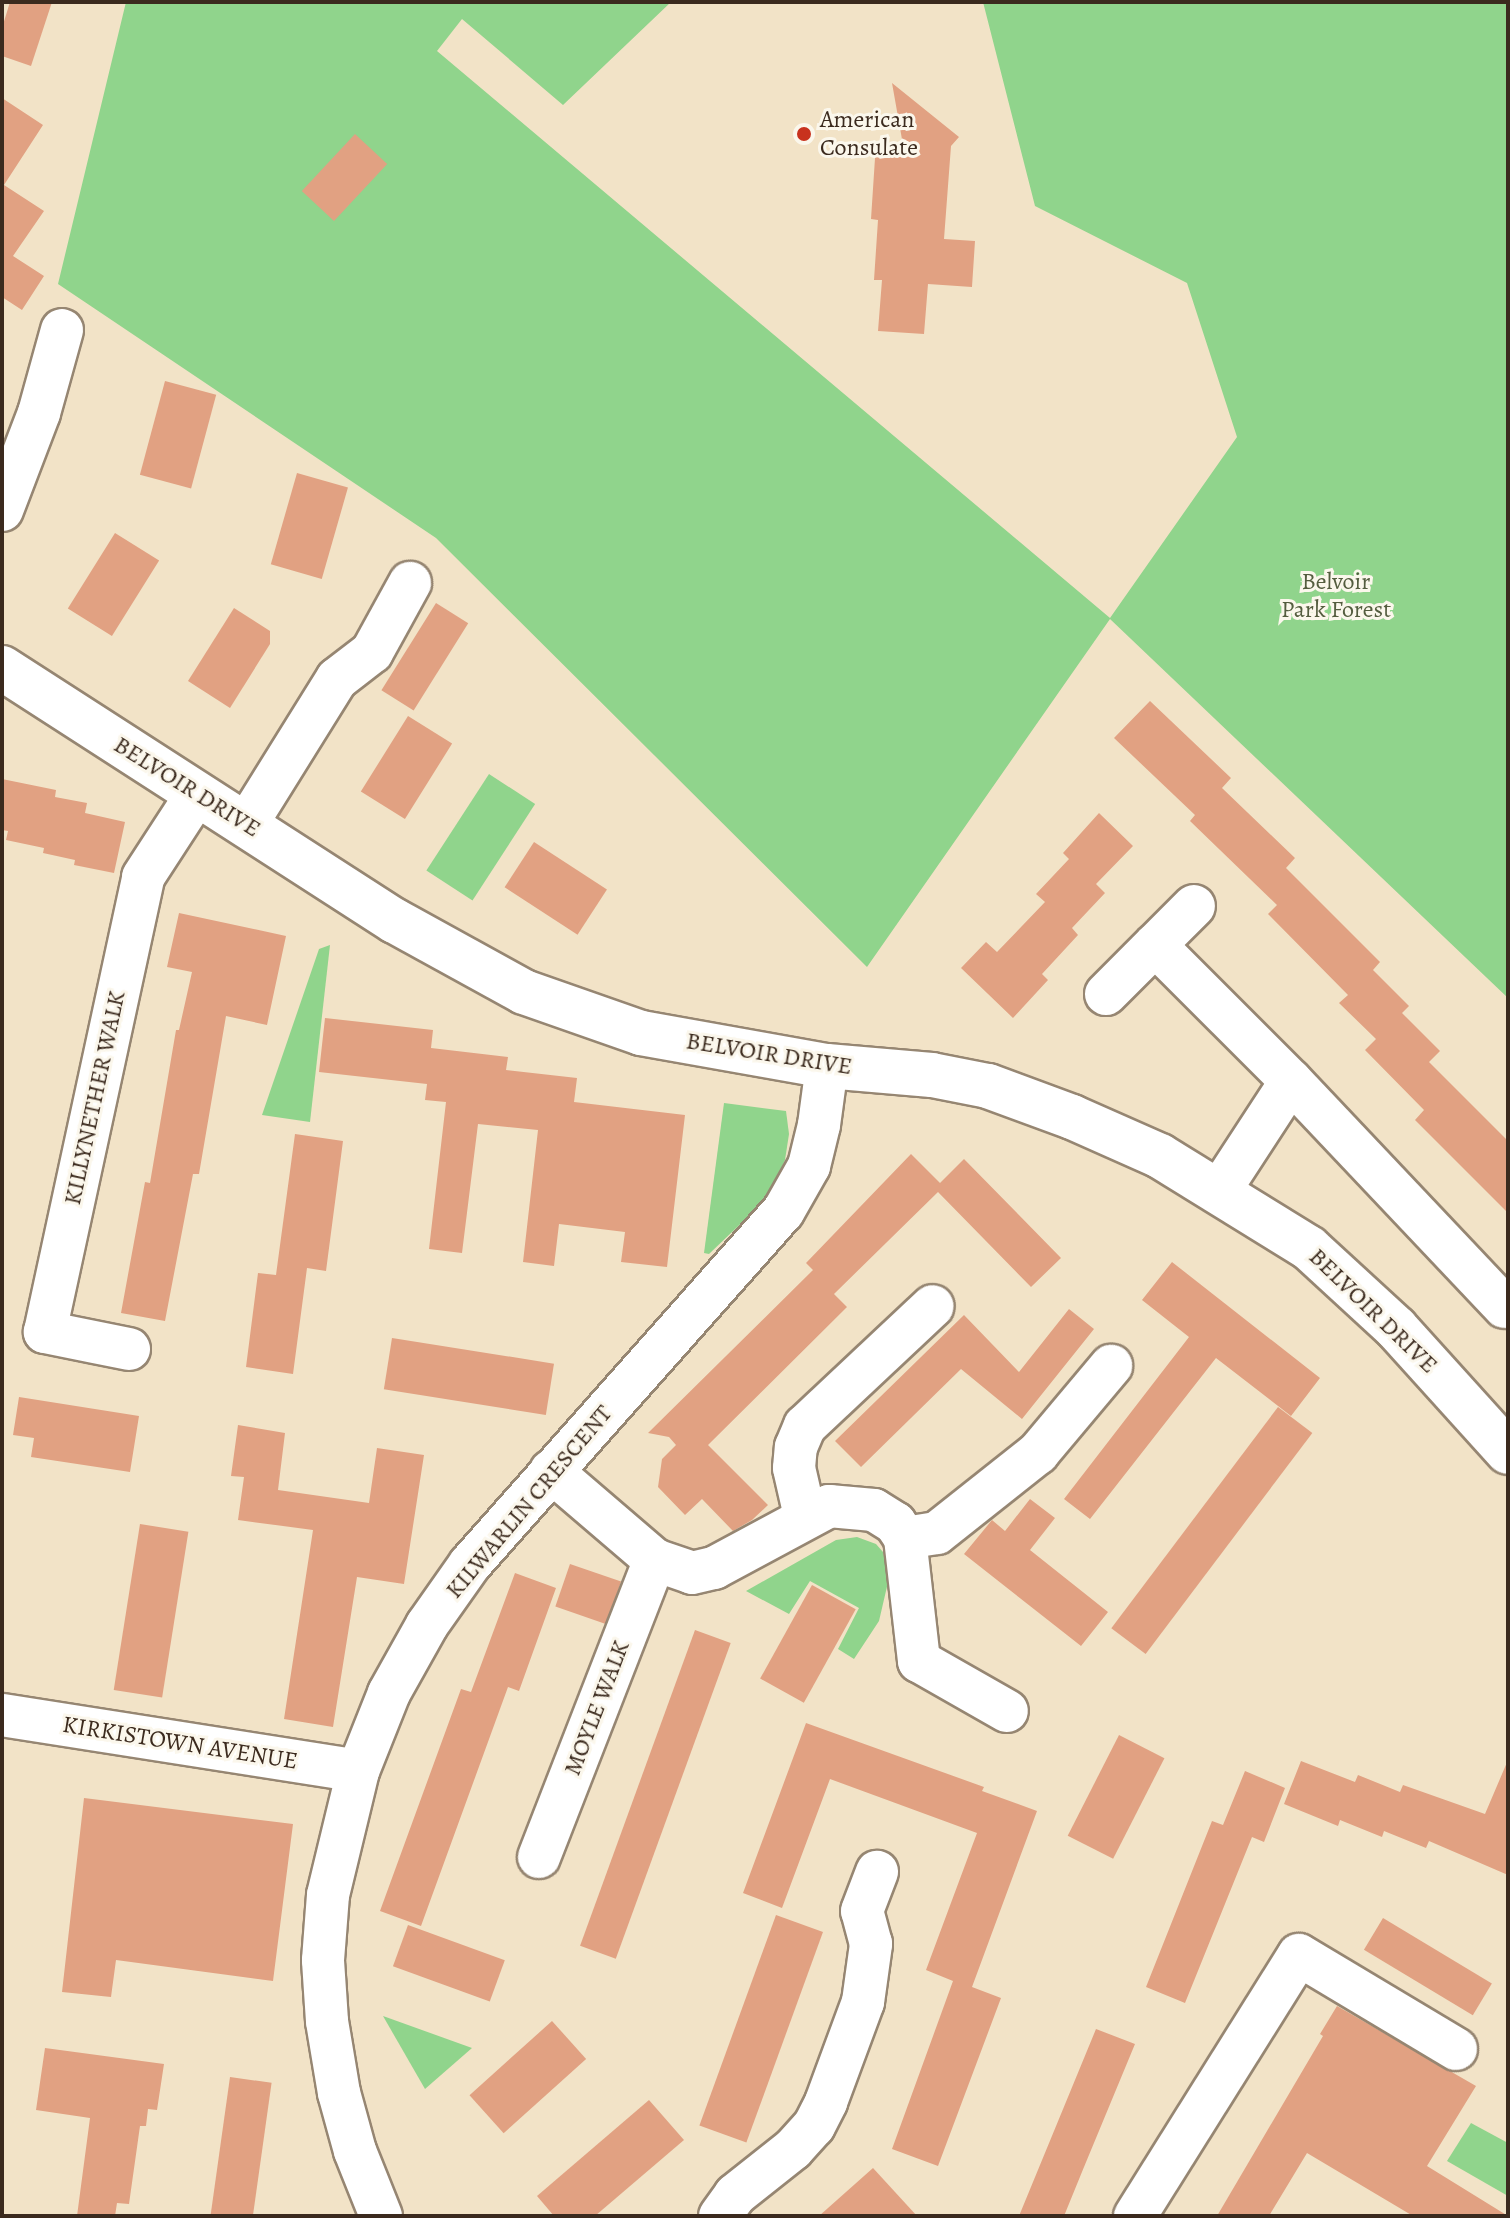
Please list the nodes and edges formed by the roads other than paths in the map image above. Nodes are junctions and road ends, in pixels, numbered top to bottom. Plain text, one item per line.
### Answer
1 (62, 330) dead end
2 (2, 510) edge
3 (410, 583) dead end
4 (2, 668) edge
5 (197, 794) junction
6 (246, 825) junction
7 (1194, 906) dead end
8 (1155, 945) junction
9 (1106, 994) dead end
10 (827, 1066) junction
11 (1291, 1081) junction
12 (1220, 1190) junction
13 (933, 1306) dead end
14 (1505, 1307) dead end
15 (129, 1349) dead end
16 (1111, 1366) dead end
17 (1508, 1452) edge
18 (551, 1471) junction
19 (805, 1516) junction
20 (905, 1538) junction
21 (655, 1560) junction
22 (1007, 1711) dead end
23 (2, 1715) edge
24 (358, 1771) junction
25 (539, 1857) dead end
26 (877, 1872) dead end
27 (1456, 2049) dead end
28 (381, 2216) edge
29 (720, 2216) edge
30 (1135, 2216) edge

1 - 2 street
3 - 6 street
4 - 5 street, BELVOIR DRIVE
5 - 6 street, BELVOIR DRIVE
5 - 15 street, KILLYNETHER WALK
6 - 10 street, BELVOIR DRIVE
7 - 8 street
8 - 9 street
8 - 11 street
10 - 12 street, BELVOIR DRIVE
10 - 18 street, KILWARLIN CRESCENT
11 - 12 street
11 - 14 street
12 - 17 street, BELVOIR DRIVE
13 - 19 street
16 - 20 street
18 - 21 street
18 - 24 street, KILWARLIN CRESCENT
19 - 20 street
19 - 21 street
20 - 22 street
21 - 25 street, MOYLE WALK
23 - 24 street, KIRKISTOWN AVENUE
24 - 28 street, KILWARLIN CRESCENT
26 - 29 street
27 - 30 street

